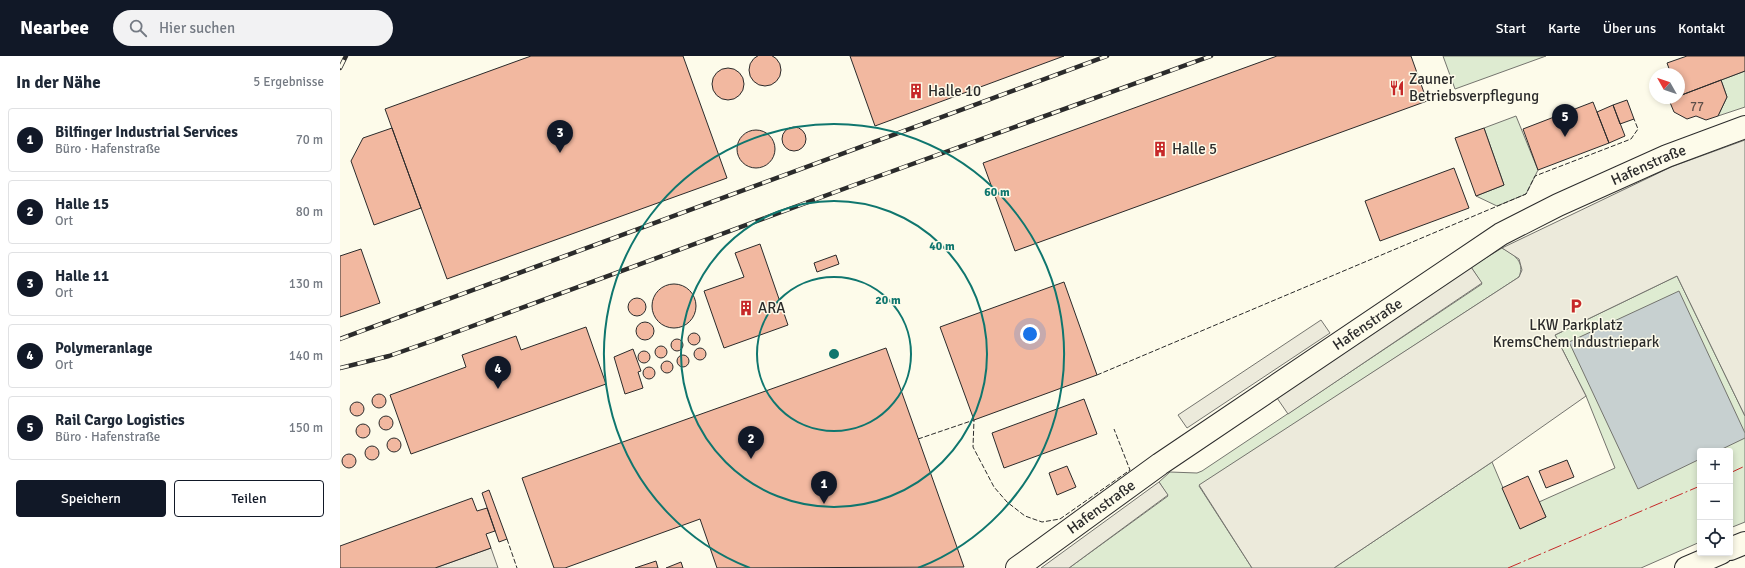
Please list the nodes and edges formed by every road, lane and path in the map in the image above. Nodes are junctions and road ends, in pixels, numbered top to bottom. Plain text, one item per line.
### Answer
1 (1745, 127) edge
2 (1745, 543) edge
3 (1733, 548) edge
4 (1714, 556) edge
5 (1017, 568) edge
6 (1686, 568) edge

1 - 5 main road, Hafenstraße
2 - 3 main road
4 - 6 main road

